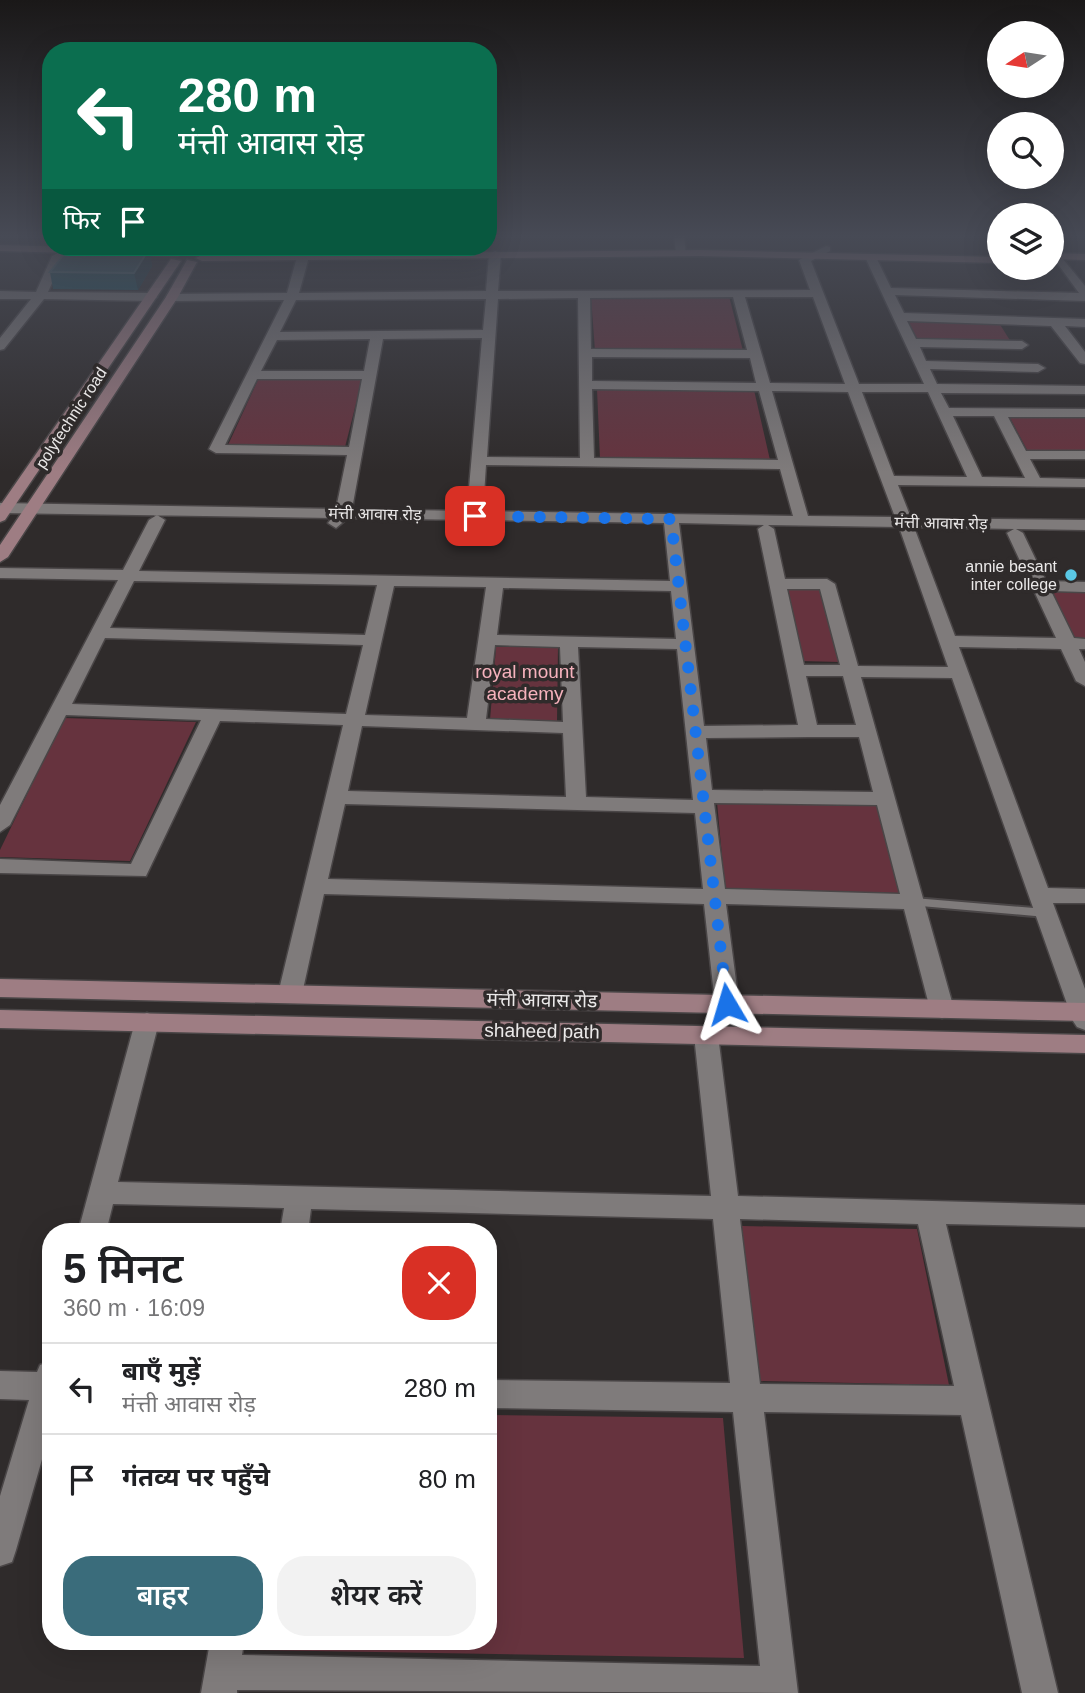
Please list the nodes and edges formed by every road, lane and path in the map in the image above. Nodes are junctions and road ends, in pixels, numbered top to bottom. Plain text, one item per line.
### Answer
1 (25, 314) edge
2 (139, 314) edge
3 (162, 314) edge
4 (283, 314) edge
5 (491, 314) edge
6 (584, 314) edge
7 (744, 314) edge
8 (826, 314) edge
9 (899, 314) edge
10 (900, 317) junction
11 (1006, 320) junction
12 (1055, 322) junction
13 (1085, 323) edge
14 (489, 334) junction
15 (377, 335) junction
16 (272, 336) junction
17 (912, 343) junction
18 (0, 345) edge
19 (1023, 345) junction
20 (585, 353) junction
21 (755, 355) junction
22 (1085, 360) edge
23 (922, 365) junction
24 (1038, 368) junction
25 (252, 375) junction
26 (370, 375) junction
27 (586, 385) junction
28 (764, 387) junction
29 (853, 388) junction
30 (933, 388) junction
31 (1051, 390) junction
32 (1085, 390) edge
33 (944, 412) junction
34 (999, 413) junction
35 (1085, 414) edge
36 (355, 451) junction
37 (1021, 455) junction
38 (1085, 455) edge
39 (479, 461) junction
40 (587, 463) junction
41 (786, 465) junction
42 (888, 480) junction
43 (976, 481) junction
44 (1035, 482) junction
45 (1085, 483) edge
46 (1, 513) edge
47 (29, 513) junction
48 (339, 518) junction
49 (156, 520) junction
50 (474, 520) junction
51 (802, 521) junction
52 (672, 523) junction
53 (1085, 525) edge
54 (906, 527) junction
55 (766, 529) junction
56 (1015, 533) junction
57 (1085, 534) edge
58 (0, 557) edge
59 (0, 573) edge
60 (128, 575) junction
61 (387, 580) junction
62 (495, 583) junction
63 (778, 583) junction
64 (679, 586) junction
65 (1040, 586) junction
66 (1085, 587) edge
67 (99, 632) junction
68 (373, 640) junction
69 (487, 640) junction
70 (947, 641) junction
71 (569, 642) junction
72 (1076, 643) edge
73 (685, 644) junction
74 (796, 670) junction
75 (851, 671) junction
76 (959, 673) junction
77 (1085, 681) edge
78 (60, 709) junction
79 (213, 715) junction
80 (354, 720) junction
81 (476, 725) junction
82 (573, 728) junction
83 (809, 731) junction
84 (867, 731) junction
85 (696, 732) junction
86 (336, 797) junction
87 (886, 799) junction
88 (704, 802) junction
89 (576, 804) junction
90 (0, 825) edge
91 (0, 866) edge
92 (315, 886) junction
93 (1085, 895) edge
94 (715, 897) junction
95 (914, 902) junction
96 (1042, 904) junction
97 (0, 988) edge
98 (290, 994) junction
99 (727, 1004) junction
100 (942, 1009) junction
101 (1084, 1015) edge
102 (0, 1018) edge
103 (147, 1022) junction
104 (706, 1035) junction
105 (1085, 1044) edge
106 (103, 1193) junction
107 (299, 1197) junction
108 (725, 1207) junction
109 (929, 1212) junction
110 (1085, 1216) edge
111 (95, 1223) edge
112 (295, 1223) edge
113 (42, 1383) edge
114 (0, 1385) edge
115 (497, 1394) edge
116 (747, 1398) junction
117 (973, 1401) junction
118 (42, 1410) edge
119 (0, 1550) edge
120 (223, 1669) edge
121 (779, 1688) edge
122 (1040, 1693) edge

1 - 18 street
2 - 46 street
3 - 47 street, polytechnic road
4 - 16 street
5 - 14 street
6 - 20 street
7 - 21 street
8 - 29 street
9 - 10 street
10 - 11 street
10 - 17 street
11 - 12 street
11 - 19 street
12 - 13 street
12 - 22 street
14 - 15 street
14 - 39 street
15 - 16 street
15 - 26 street
16 - 25 street
17 - 19 street
17 - 23 street
19 - 24 street
20 - 21 street
20 - 27 street
21 - 28 street
23 - 24 street
23 - 30 street
24 - 31 street
25 - 26 street
25 - 36 street
26 - 36 street
27 - 28 street
27 - 40 street
28 - 29 street
28 - 41 street
29 - 30 street
29 - 42 street
30 - 31 street
30 - 33 street
31 - 32 street
33 - 34 street
33 - 43 street
34 - 35 street
34 - 37 street
36 - 48 street
37 - 38 street
37 - 44 street
39 - 40 street
39 - 50 street
40 - 41 street
41 - 51 street
42 - 43 street
42 - 54 street
43 - 44 street
44 - 45 street
46 - 47 street
47 - 48 street, मंत्ती आवास रोड़
47 - 49 street
47 - 58 street, polytechnic road
48 - 49 street
48 - 50 street
49 - 60 street
50 - 52 street
51 - 52 street, मंत्ती आवास रोड़
51 - 54 street, मंत्ती आवास रोड़
52 - 55 street
52 - 64 street
53 - 54 street, मंत्ती आवास रोड़
54 - 55 street
54 - 56 street
54 - 70 street
55 - 63 street
56 - 57 street
56 - 65 street
59 - 60 street
60 - 61 street
60 - 67 street
61 - 62 street
61 - 68 street
62 - 64 street
62 - 69 street
63 - 74 street
63 - 75 street
64 - 73 street
65 - 66 street
65 - 72 street
67 - 68 street
67 - 78 street
68 - 80 street
69 - 71 street
69 - 81 street
70 - 72 street
70 - 76 street
71 - 73 street
71 - 82 street
72 - 77 street
73 - 85 street
74 - 75 street
74 - 83 street
75 - 76 street
75 - 84 street
76 - 96 street
78 - 79 street
78 - 90 street
79 - 80 street
79 - 91 street
80 - 81 street
80 - 86 street
81 - 82 street
82 - 89 street
83 - 84 street
83 - 85 street
84 - 87 street
85 - 88 street
86 - 89 street
86 - 92 street
87 - 88 street
87 - 95 street
88 - 89 street
88 - 94 street
92 - 94 street
92 - 98 street
93 - 96 street
94 - 95 street
94 - 99 street
95 - 96 lane
95 - 100 street
96 - 101 street
97 - 98 street, मंत्ती आवास रोड
98 - 99 street, मंत्ती आवास रोड
99 - 100 street, मंत्ती आवास रोड
100 - 101 street, मंत्ती आवास रोड
102 - 103 street, shaheed path
103 - 104 street, shaheed path
103 - 106 street
104 - 105 street, shaheed path
104 - 108 street
106 - 107 street
106 - 111 street
107 - 108 street
107 - 112 street
108 - 109 street
108 - 116 street
109 - 110 street
109 - 117 street
113 - 114 street
115 - 116 street
116 - 117 street
116 - 121 street
117 - 122 street
118 - 119 street
120 - 121 street

